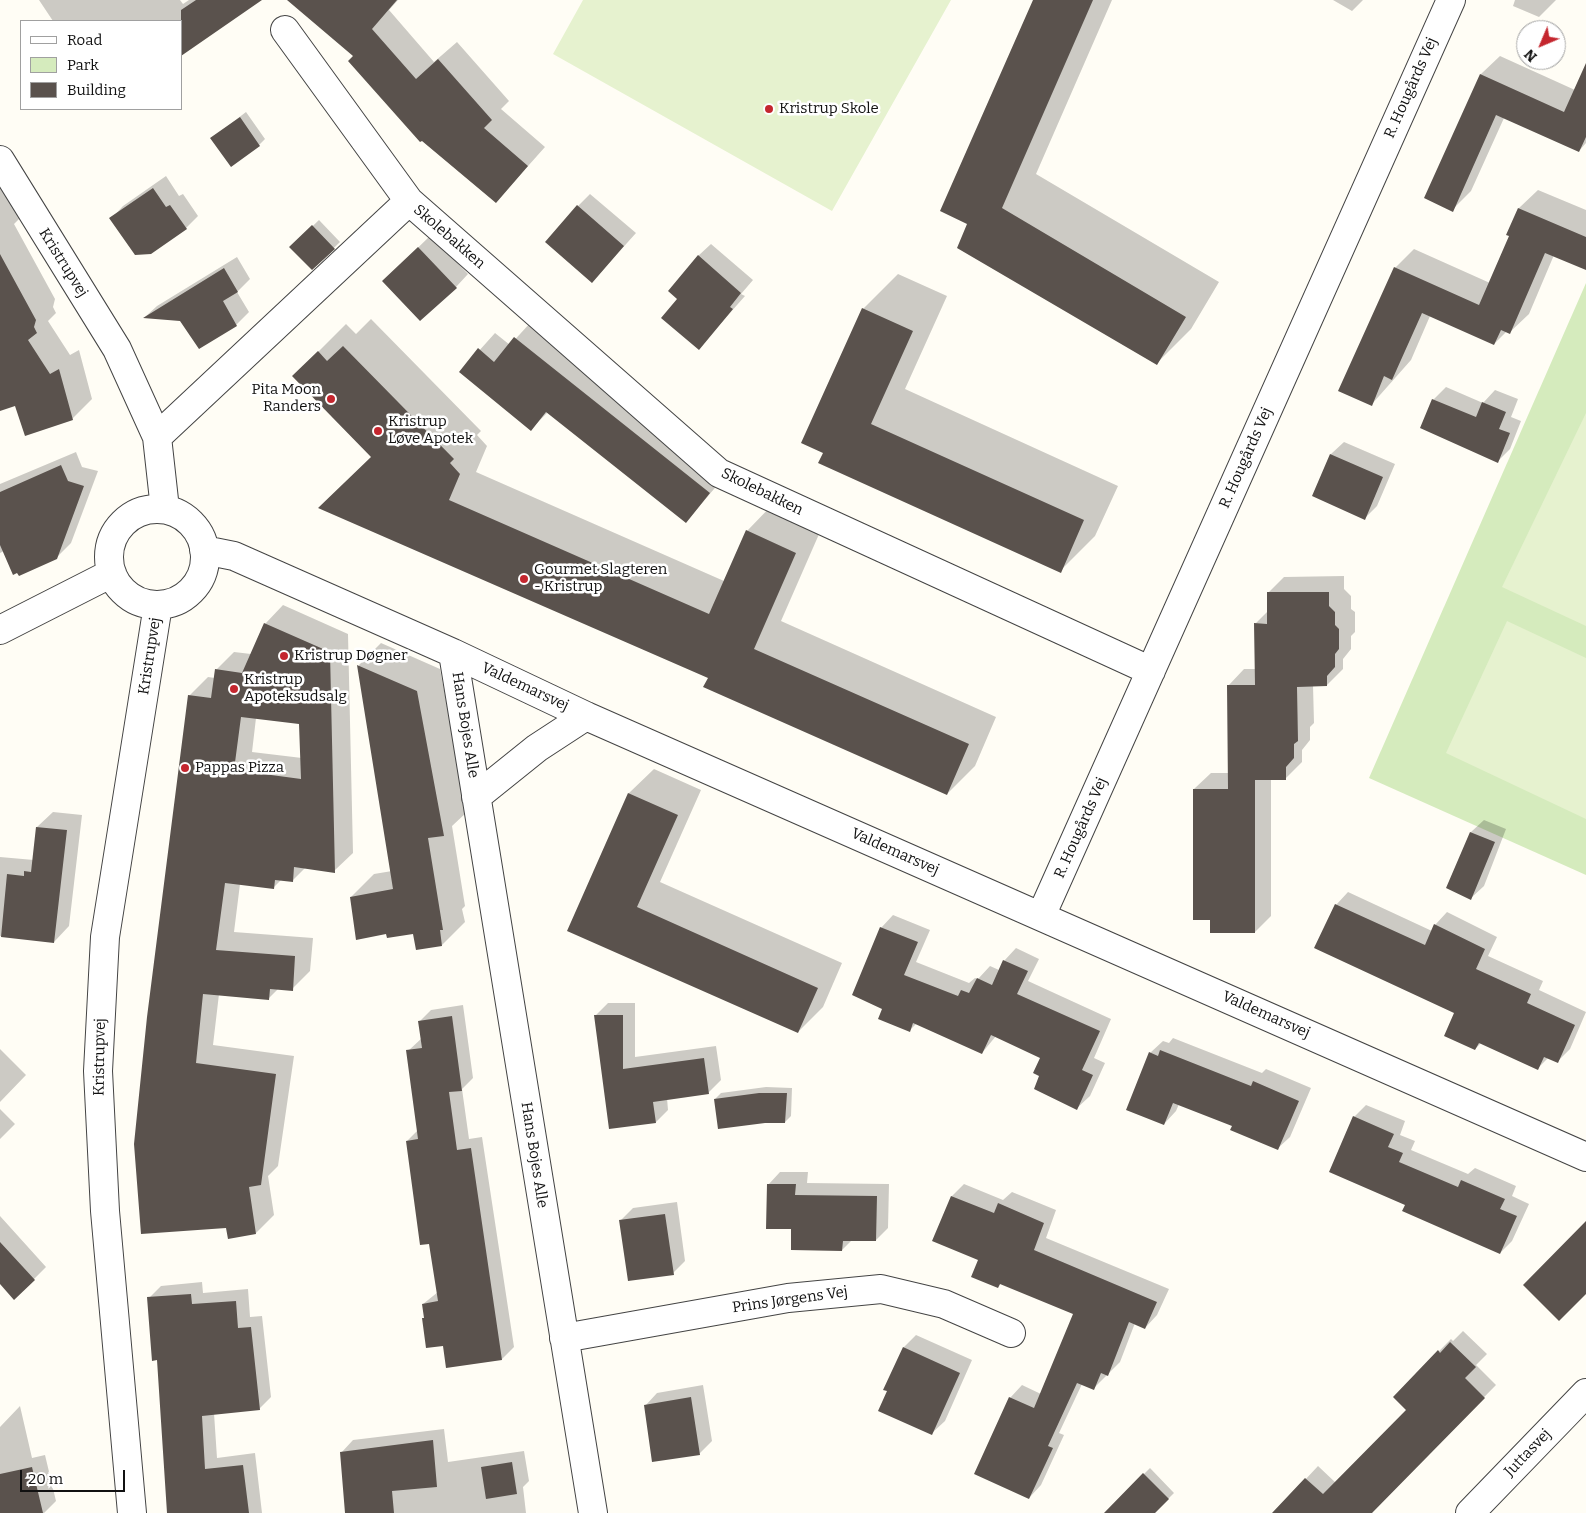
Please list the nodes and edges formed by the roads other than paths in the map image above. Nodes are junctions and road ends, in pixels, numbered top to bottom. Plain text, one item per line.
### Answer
1 (1451, 0) edge
2 (284, 30) dead end
3 (0, 160) edge
4 (409, 201) junction
5 (156, 437) junction
6 (165, 509) junction
7 (204, 550) junction
8 (112, 573) junction
9 (158, 605) junction
10 (0, 630) edge
11 (453, 654) junction
12 (1150, 671) junction
13 (586, 716) junction
14 (476, 797) junction
15 (1041, 916) junction
16 (1586, 1157) edge
17 (1010, 1333) dead end
18 (564, 1338) junction
19 (1586, 1393) edge
20 (132, 1513) edge
21 (593, 1513) edge
22 (1470, 1513) edge

1 - 12 street, R. Hougårds Vej
2 - 4 street, Skolebakken
3 - 5 street, Kristrupvej
4 - 5 street, Skolebakken
4 - 12 street, Skolebakken
5 - 6 street, Kristrupvej
6 - 7 street
6 - 8 street
7 - 9 street
7 - 11 street, Valdemarsvej
8 - 9 street
8 - 10 street
9 - 20 street, Kristrupvej
11 - 13 street, Valdemarsvej
11 - 14 street, Hans Bojes Alle
12 - 15 street, R. Hougårds Vej
13 - 14 street, Hans Bojes Alle
13 - 15 street, Valdemarsvej
14 - 18 street, Hans Bojes Alle
15 - 16 street, Valdemarsvej
17 - 18 street, Prins Jørgens Vej
18 - 21 street, Hans Bojes Alle
19 - 22 street, Juttasvej

